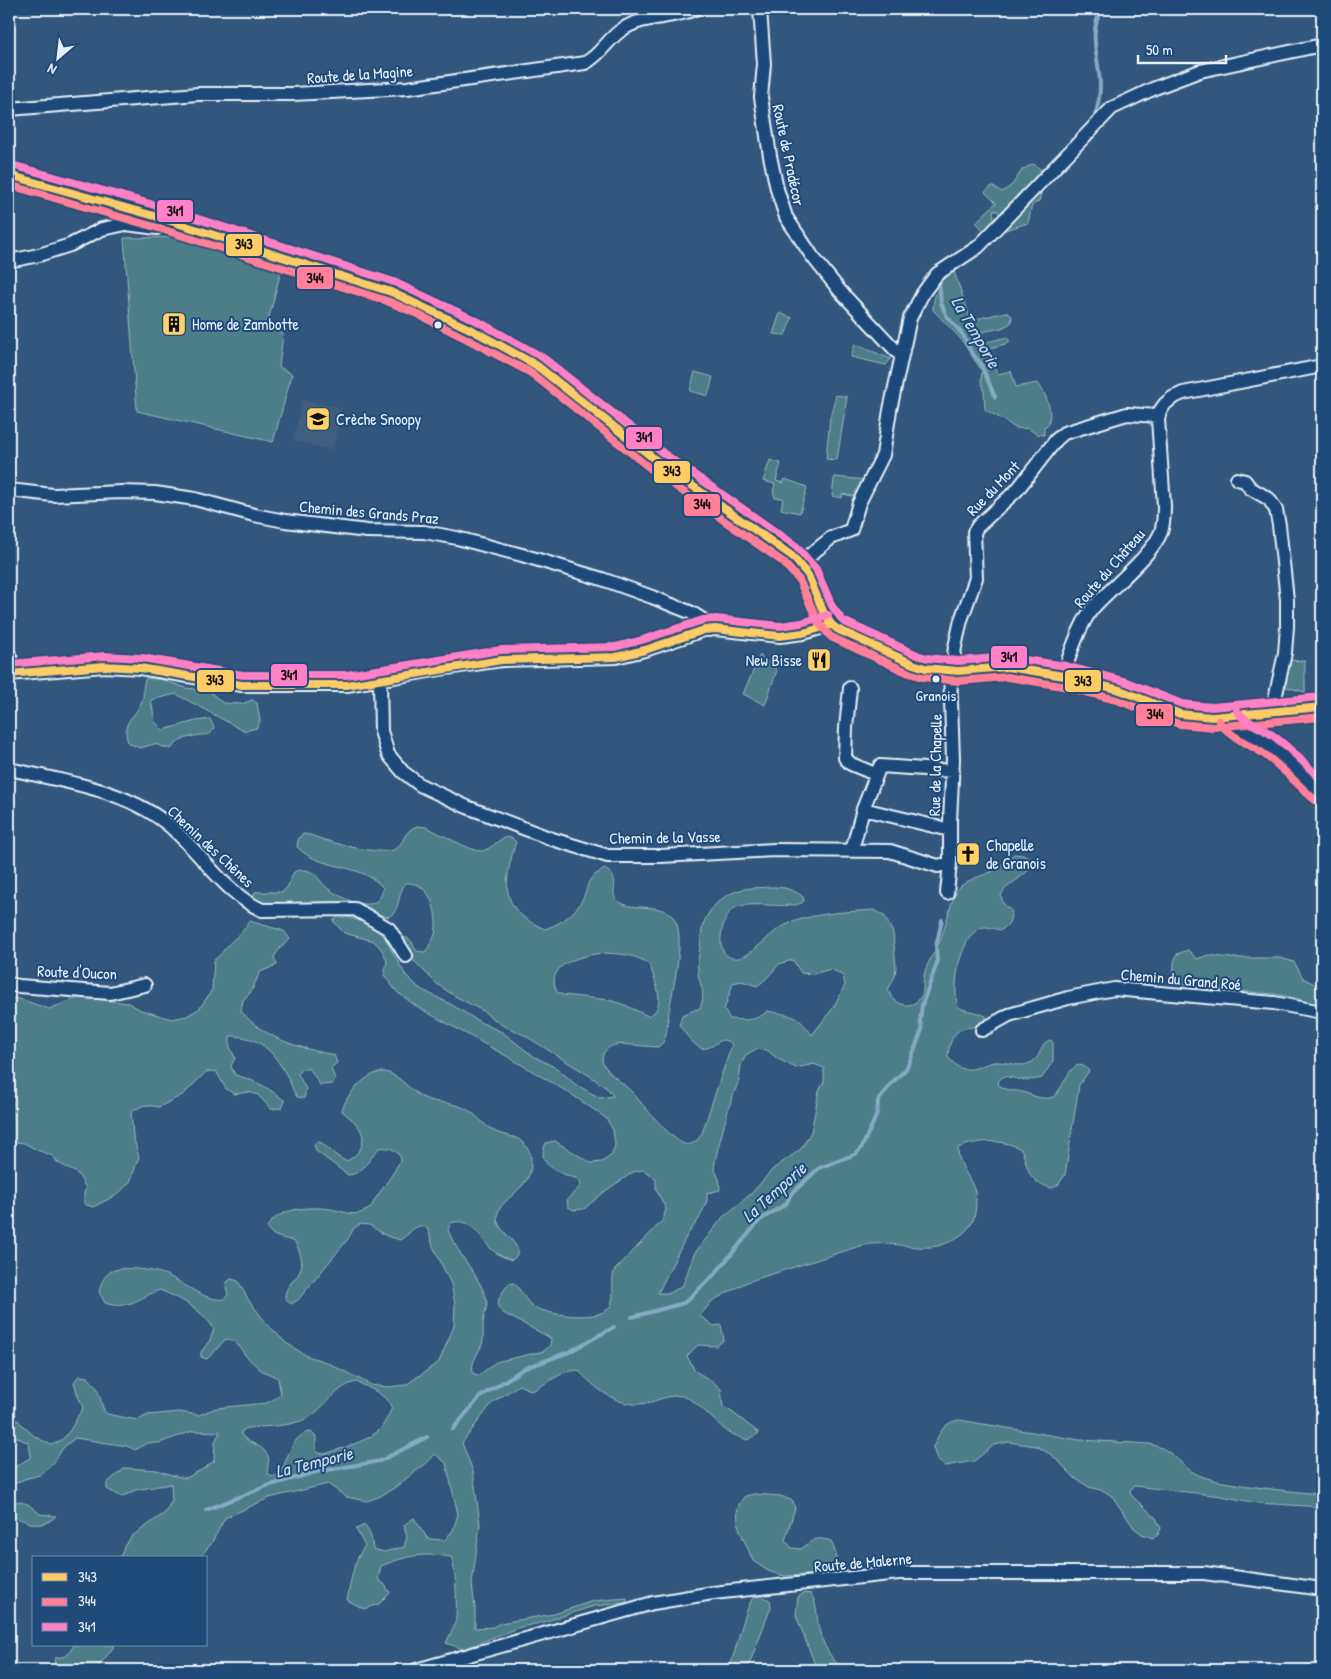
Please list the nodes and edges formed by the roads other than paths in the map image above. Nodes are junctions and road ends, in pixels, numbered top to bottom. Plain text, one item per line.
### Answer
1 (695, 9) edge
2 (760, 9) edge
3 (1322, 46) edge
4 (9, 109) edge
5 (9, 175) edge
6 (173, 222) junction
7 (9, 261) edge
8 (901, 356) junction
9 (1322, 366) edge
10 (1158, 416) junction
11 (1237, 480) dead end
12 (9, 490) edge
13 (800, 564) junction
14 (831, 625) junction
15 (710, 630) junction
16 (9, 654) edge
17 (951, 671) junction
18 (12, 674) edge
19 (1064, 676) junction
20 (380, 680) junction
21 (850, 688) dead end
22 (1322, 707) edge
23 (1272, 712) junction
24 (1228, 716) junction
25 (9, 769) edge
26 (953, 771) junction
27 (875, 774) junction
28 (1322, 792) edge
29 (862, 810) junction
30 (950, 830) junction
31 (852, 850) junction
32 (950, 864) junction
33 (947, 893) dead end
34 (406, 956) dead end
35 (9, 984) edge
36 (145, 986) dead end
37 (1322, 1012) edge
38 (982, 1030) dead end
39 (1322, 1589) edge
40 (416, 1670) edge

1 - 4 street, Route de la Magine
2 - 8 street, Route de Pradécor
3 - 8 street
5 - 6 street
6 - 7 street
6 - 13 street
8 - 13 street
9 - 10 street
10 - 17 street, Rue du Mont
10 - 19 street, Route du Château
11 - 23 street
12 - 15 street, Chemin des Grands Praz
13 - 14 street
14 - 15 street
14 - 17 street
15 - 20 street
16 - 18 street
17 - 19 street
17 - 26 street, Rue de la Chapelle
18 - 20 street
19 - 24 street
20 - 31 street, Chemin de la Vasse
21 - 27 street
22 - 23 street
23 - 24 street
24 - 28 street
25 - 34 street, Chemin des Chênes
26 - 27 street
26 - 30 street, Rue de la Chapelle
27 - 29 street
29 - 30 street, Rue de la Chapelle
29 - 31 street
30 - 32 street, Rue de la Chapelle
31 - 32 street, Chemin de la Vasse
32 - 33 street, Rue de la Chapelle
35 - 36 street, Route d'Oucon
37 - 38 street, Chemin du Grand Roé
39 - 40 street, Route de Malerne

